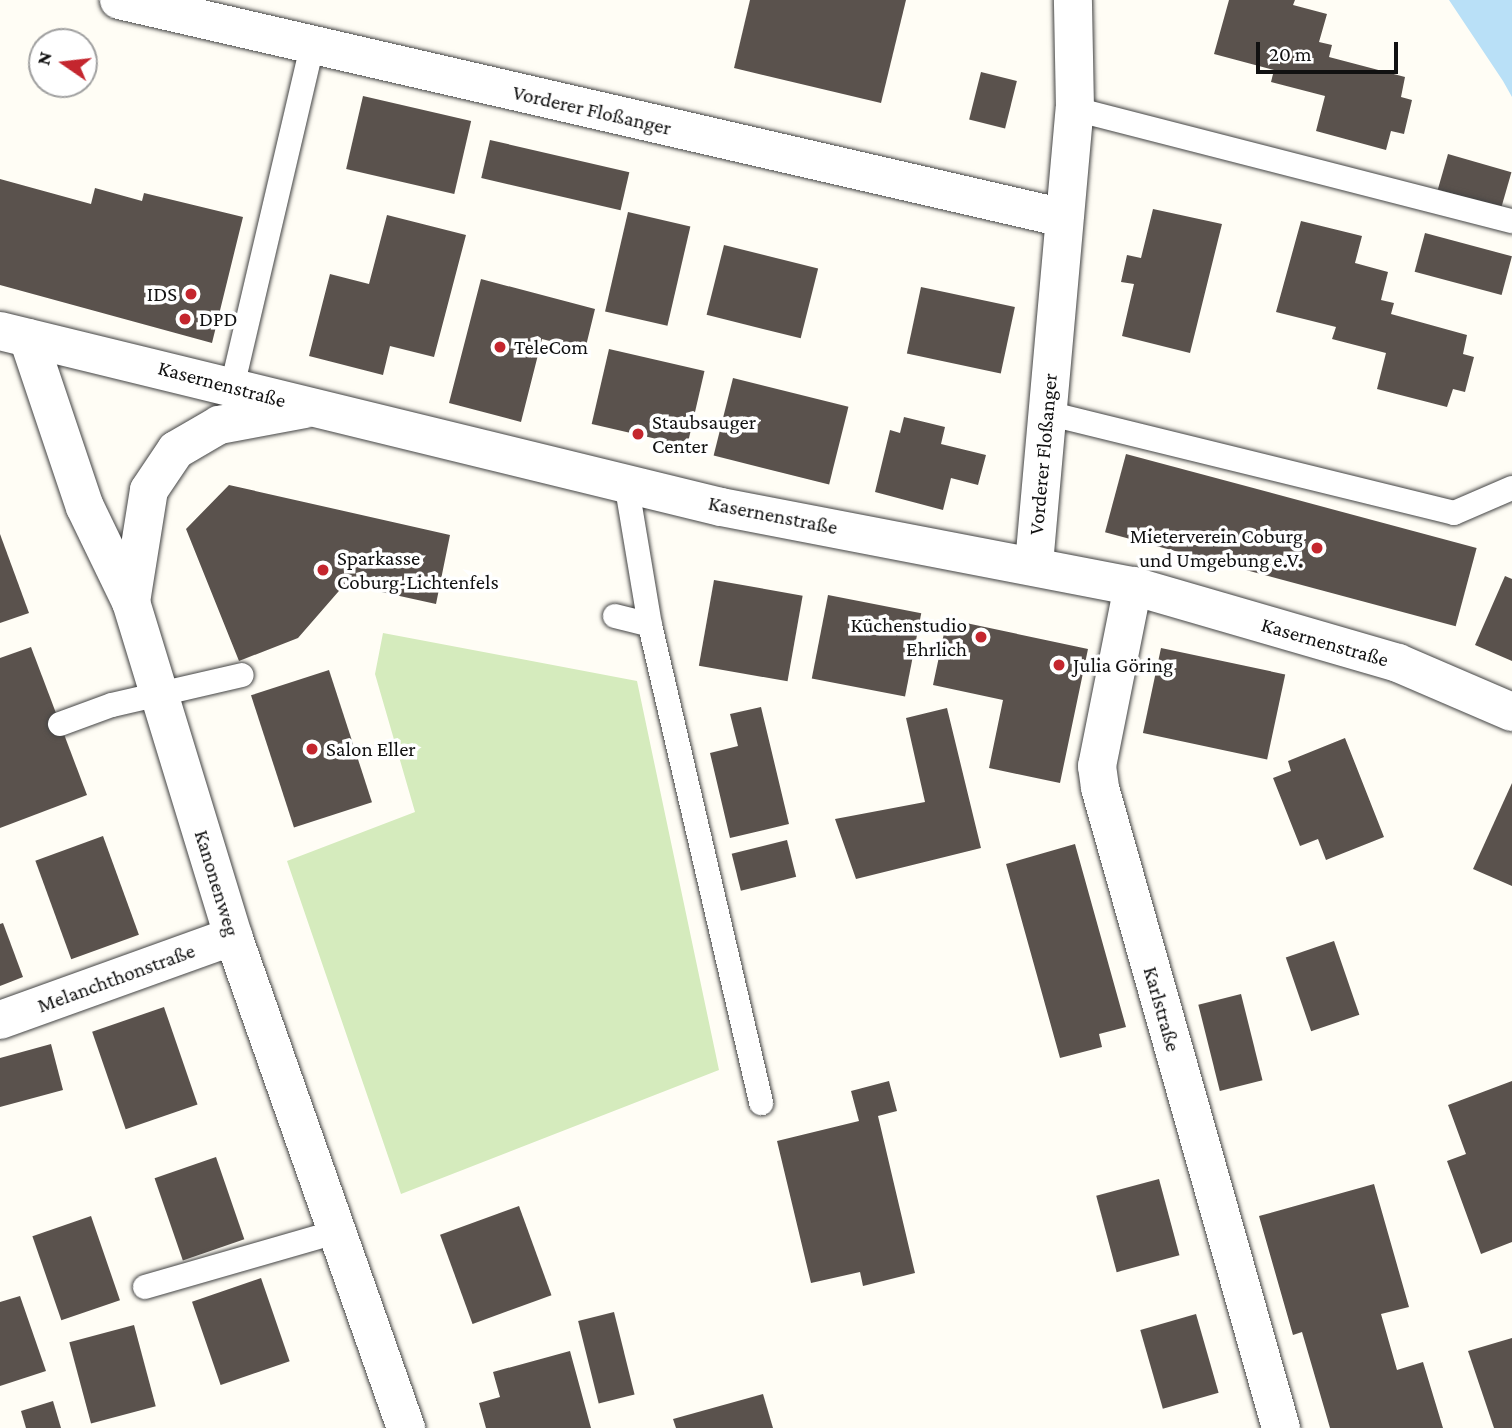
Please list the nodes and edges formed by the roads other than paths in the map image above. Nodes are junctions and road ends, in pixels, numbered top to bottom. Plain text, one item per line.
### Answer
1 (119, 0) edge
2 (1073, 0) edge
3 (312, 46) junction
4 (1075, 109) junction
5 (1064, 218) junction
6 (1512, 221) edge
7 (14, 335) edge
8 (233, 383) junction
9 (308, 408) junction
10 (1047, 414) junction
11 (626, 482) junction
12 (1512, 488) edge
13 (1034, 564) junction
14 (1133, 586) junction
15 (131, 602) junction
16 (615, 616) dead end
17 (650, 625) junction
18 (242, 675) dead end
19 (161, 696) junction
20 (1512, 712) edge
21 (60, 724) dead end
22 (233, 936) junction
23 (0, 1020) edge
24 (761, 1104) dead end
25 (340, 1231) junction
26 (145, 1287) dead end
27 (407, 1428) edge
28 (1281, 1428) edge

1 - 3 street, Vorderer Floßanger
2 - 4 street, Vorderer Floßanger
3 - 5 street, Vorderer Floßanger
3 - 8 lane
4 - 5 street, Vorderer Floßanger
4 - 6 lane
5 - 10 street, Vorderer Floßanger
7 - 8 street, Kasernenstraße
7 - 15 street, Kanonenweg
8 - 9 street, Kasernenstraße
9 - 11 street, Kasernenstraße
9 - 15 street
10 - 12 lane
10 - 13 street, Vorderer Floßanger
11 - 13 street, Kasernenstraße
11 - 17 lane
13 - 14 street, Kasernenstraße
14 - 20 street, Kasernenstraße
14 - 28 street, Karlstraße
15 - 19 street, Kanonenweg
16 - 17 lane
17 - 24 lane
18 - 19 lane
19 - 21 lane
19 - 22 street, Kanonenweg
22 - 23 street, Melanchthonstraße
22 - 25 street, Kanonenweg
25 - 26 lane
25 - 27 street, Kanonenweg

